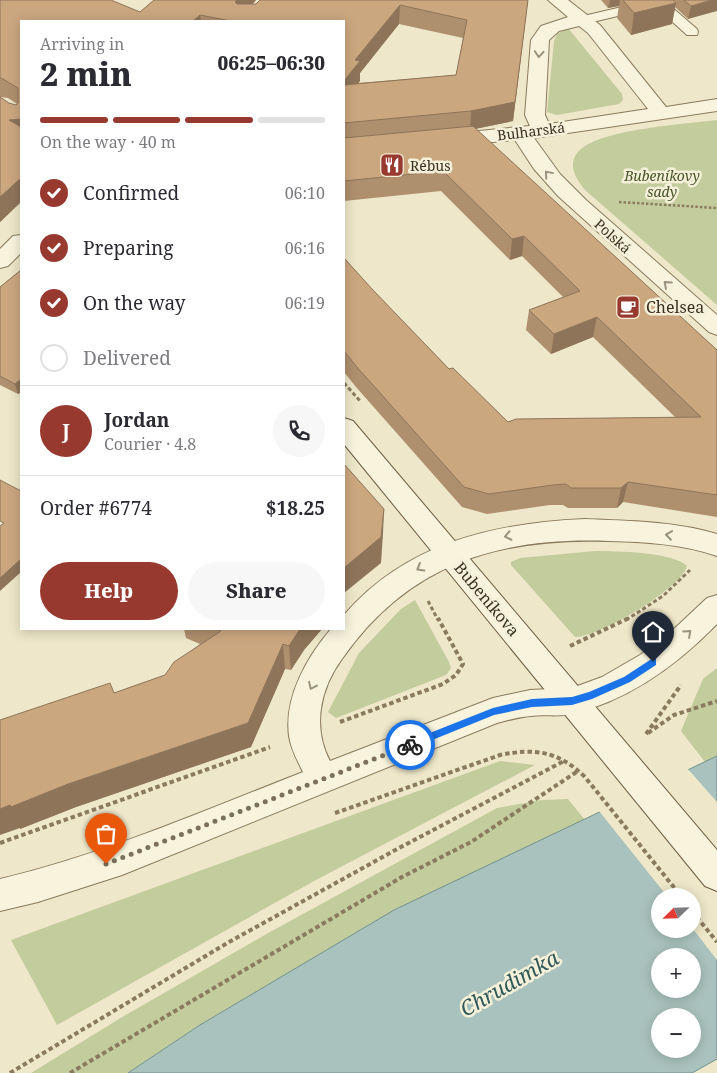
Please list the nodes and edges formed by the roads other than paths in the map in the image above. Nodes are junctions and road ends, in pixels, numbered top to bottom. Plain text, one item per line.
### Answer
1 (557, 0) edge
2 (663, 1) edge
3 (584, 20) junction
4 (692, 32) dead end
5 (717, 105) edge
6 (662, 114) junction
7 (532, 132) junction
8 (433, 142) edge
9 (20, 242) edge
10 (0, 261) edge
11 (717, 328) edge
12 (345, 429) edge
13 (716, 544) edge
14 (449, 554) junction
15 (717, 606) edge
16 (572, 701) junction
17 (324, 779) junction
18 (717, 875) edge
19 (0, 895) edge

1 - 3 street
2 - 3 lane
2 - 4 lane
3 - 6 street
3 -> 7 street, Polská
5 - 6 street, Bulharská
6 - 7 street, Bulharská
7 - 8 street, Bulharská
11 -> 7 street, Polská
9 - 10 street
12 - 14 street, Bubeníkova
13 -> 14 street
14 - 16 street, Bubeníkova
14 -> 17 street
16 -> 15 street
16 - 17 street
16 - 18 street, Bubeníkova
17 - 19 street

